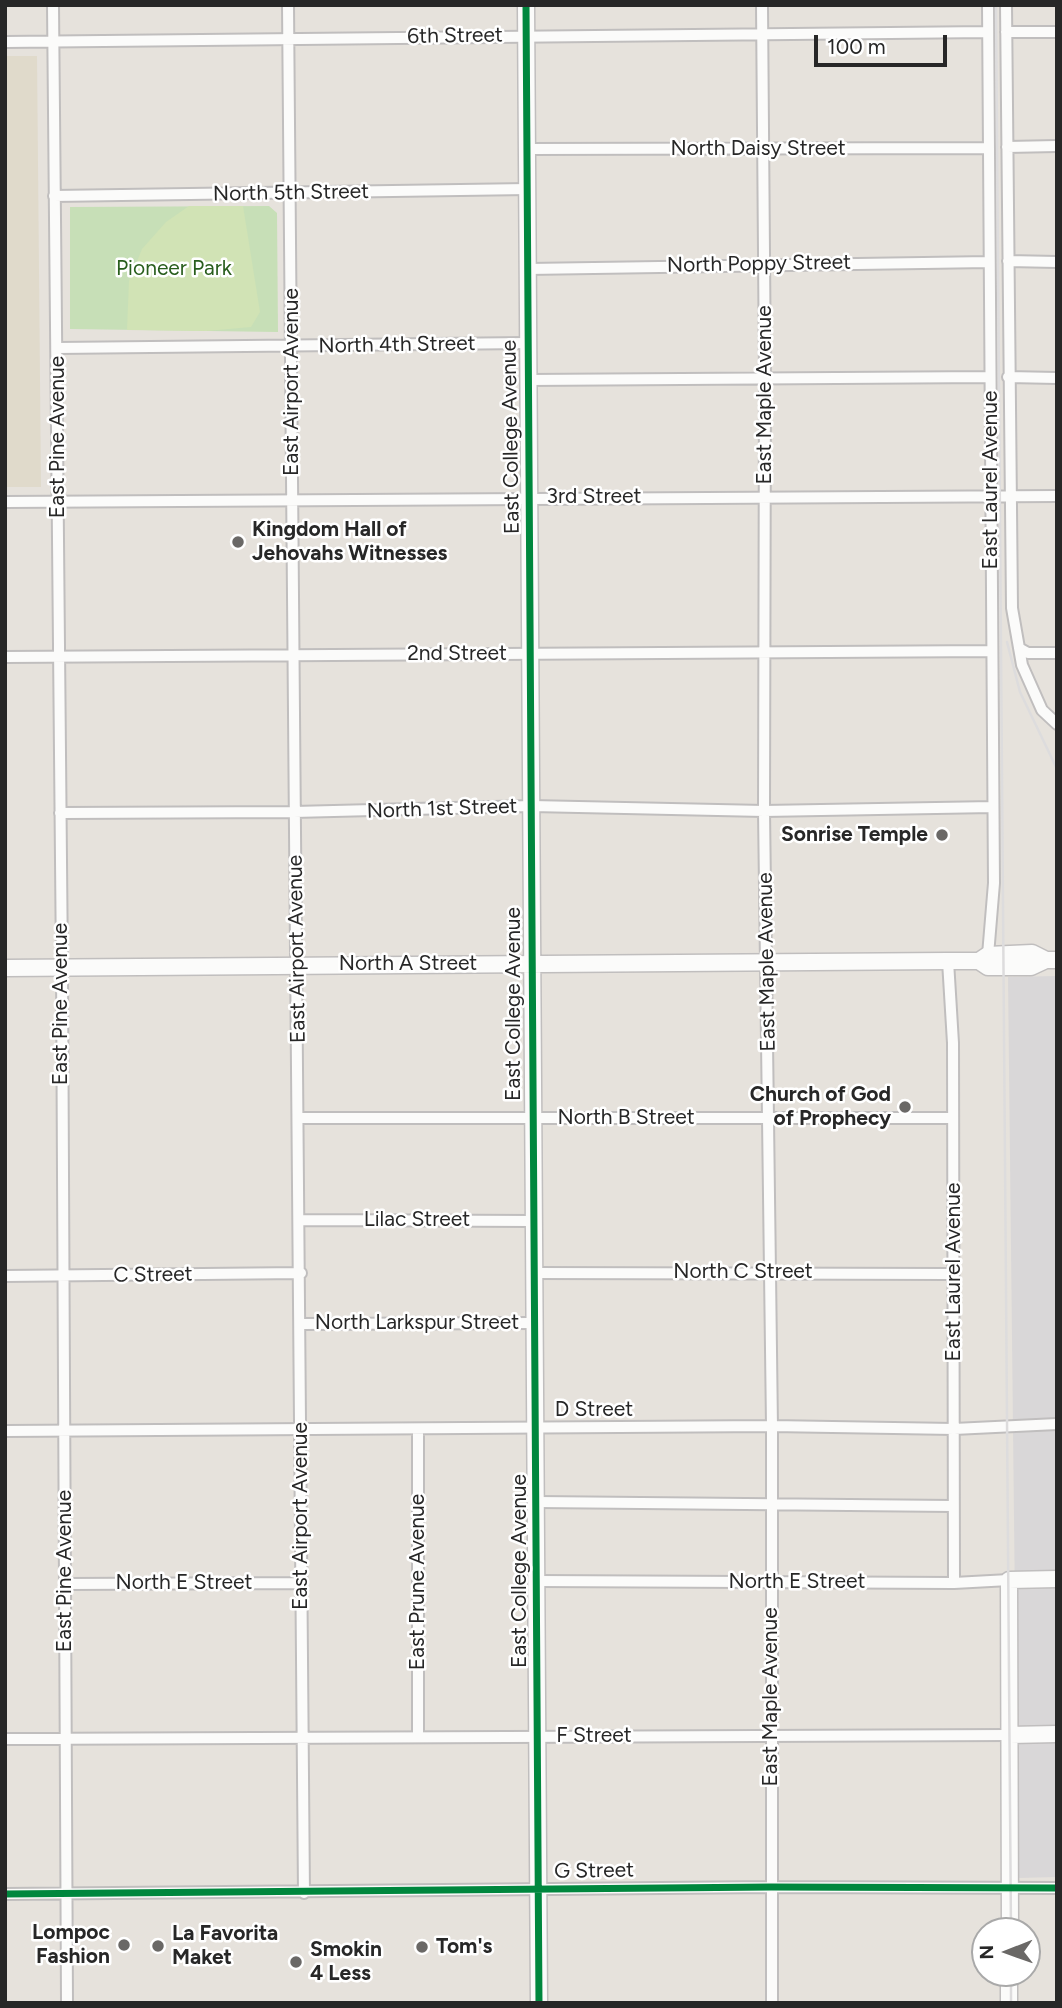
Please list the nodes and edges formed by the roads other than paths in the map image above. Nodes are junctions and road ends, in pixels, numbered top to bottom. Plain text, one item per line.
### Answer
1 (53, 5) edge
2 (288, 5) edge
3 (526, 5) edge
4 (762, 5) edge
5 (988, 5) edge
6 (1006, 5) edge
7 (988, 32) junction
8 (1006, 32) junction
9 (1057, 32) edge
10 (762, 34) junction
11 (526, 35) junction
12 (289, 37) junction
13 (5, 42) edge
14 (53, 42) junction
15 (1057, 146) edge
16 (1007, 147) junction
17 (989, 148) junction
18 (527, 149) junction
19 (763, 149) junction
20 (528, 189) junction
21 (290, 194) junction
22 (54, 196) junction
23 (1008, 261) junction
24 (989, 262) junction
25 (1057, 262) edge
26 (764, 263) junction
27 (528, 269) junction
28 (527, 343) junction
29 (292, 346) junction
30 (57, 348) junction
31 (990, 377) junction
32 (1008, 377) junction
33 (1057, 377) edge
34 (765, 378) junction
35 (528, 380) junction
36 (1009, 496) junction
37 (1057, 496) edge
38 (529, 497) junction
39 (765, 497) junction
40 (991, 497) junction
41 (293, 500) junction
42 (5, 502) edge
43 (58, 502) junction
44 (1019, 648) junction
45 (766, 651) junction
46 (992, 651) junction
47 (531, 653) junction
48 (1057, 653) edge
49 (295, 655) junction
50 (59, 656) junction
51 (5, 657) edge
52 (1057, 724) edge
53 (532, 806) junction
54 (993, 807) junction
55 (764, 811) junction
56 (60, 813) junction
57 (294, 813) junction
58 (984, 958) junction
59 (1051, 960) edge
60 (948, 961) junction
61 (767, 962) junction
62 (531, 964) junction
63 (298, 965) junction
64 (62, 967) junction
65 (5, 968) edge
66 (299, 1118) junction
67 (532, 1118) junction
68 (768, 1118) junction
69 (953, 1118) junction
70 (301, 1220) junction
71 (533, 1221) junction
72 (770, 1272) junction
73 (301, 1273) junction
74 (533, 1273) junction
75 (952, 1274) junction
76 (5, 1276) edge
77 (62, 1276) junction
78 (534, 1323) junction
79 (300, 1324) junction
80 (1057, 1424) edge
81 (772, 1426) junction
82 (536, 1427) junction
83 (301, 1428) junction
84 (418, 1429) junction
85 (954, 1429) junction
86 (64, 1430) junction
87 (5, 1431) edge
88 (537, 1502) junction
89 (771, 1504) junction
90 (953, 1506) junction
91 (1057, 1579) edge
92 (1009, 1580) junction
93 (537, 1581) junction
94 (302, 1583) junction
95 (771, 1583) junction
96 (954, 1583) junction
97 (65, 1584) junction
98 (1057, 1734) edge
99 (418, 1735) junction
100 (538, 1735) junction
101 (1010, 1735) junction
102 (771, 1736) junction
103 (303, 1737) junction
104 (5, 1738) edge
105 (66, 1738) junction
106 (771, 1887) junction
107 (1057, 1888) edge
108 (538, 1889) junction
109 (1011, 1889) junction
110 (66, 1893) junction
111 (304, 1893) junction
112 (5, 1894) edge
113 (1010, 1917) edge
114 (67, 2003) edge
115 (539, 2003) edge
116 (772, 2003) edge

1 - 14 street, East Pine Avenue
2 - 12 street, East Airport Avenue
3 - 11 street, East College Avenue
4 - 10 street, East Maple Avenue
5 - 7 street, East Laurel Avenue
6 - 8 street, East Laurel Avenue
7 - 10 street, 6th Street
7 - 17 street, East Laurel Avenue
8 - 9 street
8 - 16 street, East Laurel Avenue
10 - 11 street, 6th Street
10 - 19 street, East Maple Avenue
11 - 12 street, 6th Street
11 - 18 street, East College Avenue
12 - 14 street, 6th Street
12 - 21 street, East Airport Avenue
13 - 14 street, 6th Street
14 - 22 street, East Pine Avenue
15 - 16 street
16 - 23 street, East Laurel Avenue
17 - 19 street, North Daisy Street
17 - 24 street, East Laurel Avenue
18 - 19 street, North Daisy Street
18 - 20 street, East College Avenue
19 - 26 street, East Maple Avenue
20 - 21 street, North 5th Street
20 - 27 street, East College Avenue
21 - 22 street, North 5th Street
21 - 29 street, East Airport Avenue
22 - 30 street, East Pine Avenue
23 - 25 street
23 - 32 street, East Laurel Avenue
24 - 26 street, North Poppy Street
24 - 31 street, East Laurel Avenue
26 - 27 street, North Poppy Street
26 - 34 street, East Maple Avenue
27 - 28 street, East College Avenue
28 - 29 street, North 4th Street
28 - 35 street, East College Avenue
29 - 30 street, North 4th Street
29 - 41 street, East Airport Avenue
30 - 43 street, East Pine Avenue
31 - 34 street
31 - 40 street, East Laurel Avenue
32 - 33 street
32 - 36 street, East Laurel Avenue
34 - 35 street
34 - 39 street, East Maple Avenue
35 - 38 street, East College Avenue
36 - 37 street, 3rd Street
36 - 40 street, 3rd Street
36 - 44 street, East Laurel Avenue
38 - 39 street, 3rd Street
38 - 41 street, 3rd Street
38 - 47 street, East College Avenue
39 - 40 street, 3rd Street
39 - 45 street, East Maple Avenue
40 - 46 street, East Laurel Avenue
41 - 43 street, 3rd Street
41 - 49 street, East Airport Avenue
42 - 43 street, 3rd Street
43 - 50 street, East Pine Avenue
44 - 48 street
44 - 52 street, East Laurel Avenue
45 - 46 street, 2nd Street
45 - 47 street, 2nd Street
45 - 55 street, East Maple Avenue
46 - 54 street, East Laurel Avenue
47 - 49 street, 2nd Street
47 - 53 street, East College Avenue
49 - 50 street, 2nd Street
49 - 57 street, East Airport Avenue
50 - 51 street, 2nd Street
50 - 56 street, East Pine Avenue
53 - 55 street, North 1st Street
53 - 57 street, North 1st Street
53 - 62 street, East College Avenue
54 - 55 street, North 1st Street
54 - 58 street, East Laurel Avenue
55 - 61 street, East Maple Avenue
56 - 57 street, North 1st Street
56 - 64 street, East Pine Avenue
57 - 63 street, East Airport Avenue
58 - 59 street, North A Street
58 - 60 street, North A Street
60 - 61 street, North A Street
60 - 69 street, East Laurel Avenue
61 - 62 street, North A Street
61 - 68 street, East Maple Avenue
62 - 63 street, North A Street
62 - 67 street, East College Avenue
63 - 64 street, North A Street
63 - 66 street, East Airport Avenue
64 - 65 street, North A Street
64 - 77 street, East Pine Avenue
66 - 67 street, North B Street
66 - 70 street, East Airport Avenue
67 - 68 street, North B Street
67 - 71 street, East College Avenue
68 - 69 street, North B Street
68 - 72 street, East Maple Avenue
69 - 75 street, East Laurel Avenue
70 - 71 street, Lilac Street
70 - 73 street, East Airport Avenue
71 - 74 street, East College Avenue
72 - 74 street, North C Street
72 - 75 street, North C Street
72 - 81 street, East Maple Avenue
73 - 77 street, C Street
73 - 79 street, East Airport Avenue
74 - 78 street, East College Avenue
75 - 85 street, East Laurel Avenue
76 - 77 street, C Street
77 - 86 street, East Pine Avenue
78 - 79 street, North Larkspur Street
78 - 82 street, East College Avenue
79 - 83 street, East Airport Avenue
80 - 85 street, D Street
81 - 82 street, D Street
81 - 85 street, D Street
81 - 89 street, East Maple Avenue
82 - 84 street, D Street
82 - 88 street, East College Avenue
83 - 84 street, D Street
83 - 86 street, D Street
83 - 94 street, East Airport Avenue
84 - 99 street, East Prune Avenue
85 - 90 street, East Laurel Avenue
86 - 87 street, D Street
86 - 97 street, East Pine Avenue
88 - 89 street
88 - 93 street, East College Avenue
89 - 90 street
89 - 95 street, East Maple Avenue
90 - 96 street, East Laurel Avenue
91 - 92 street, North E Street
92 - 96 street, North E Street
92 - 101 street
93 - 95 street, North E Street
93 - 100 street, East College Avenue
94 - 97 street, North E Street
94 - 103 street, East Airport Avenue
95 - 96 street, North E Street
95 - 102 street, East Maple Avenue
97 - 105 street, East Pine Avenue
98 - 101 street, F Street
99 - 100 street, F Street
99 - 103 street, F Street
100 - 102 street, F Street
100 - 108 street, East College Avenue
101 - 102 street, F Street
101 - 109 street
102 - 106 street, East Maple Avenue
103 - 105 street, F Street
103 - 111 street, East Airport Avenue
104 - 105 street, F Street
105 - 110 street, East Pine Avenue
106 - 108 street, G Street
106 - 109 street, G Street
106 - 116 street, East Maple Avenue
107 - 109 street, G Street
108 - 111 street, G Street
108 - 115 street, East College Avenue
109 - 113 street
110 - 111 street, G Street
110 - 112 street, G Street
110 - 114 street, East Pine Avenue

